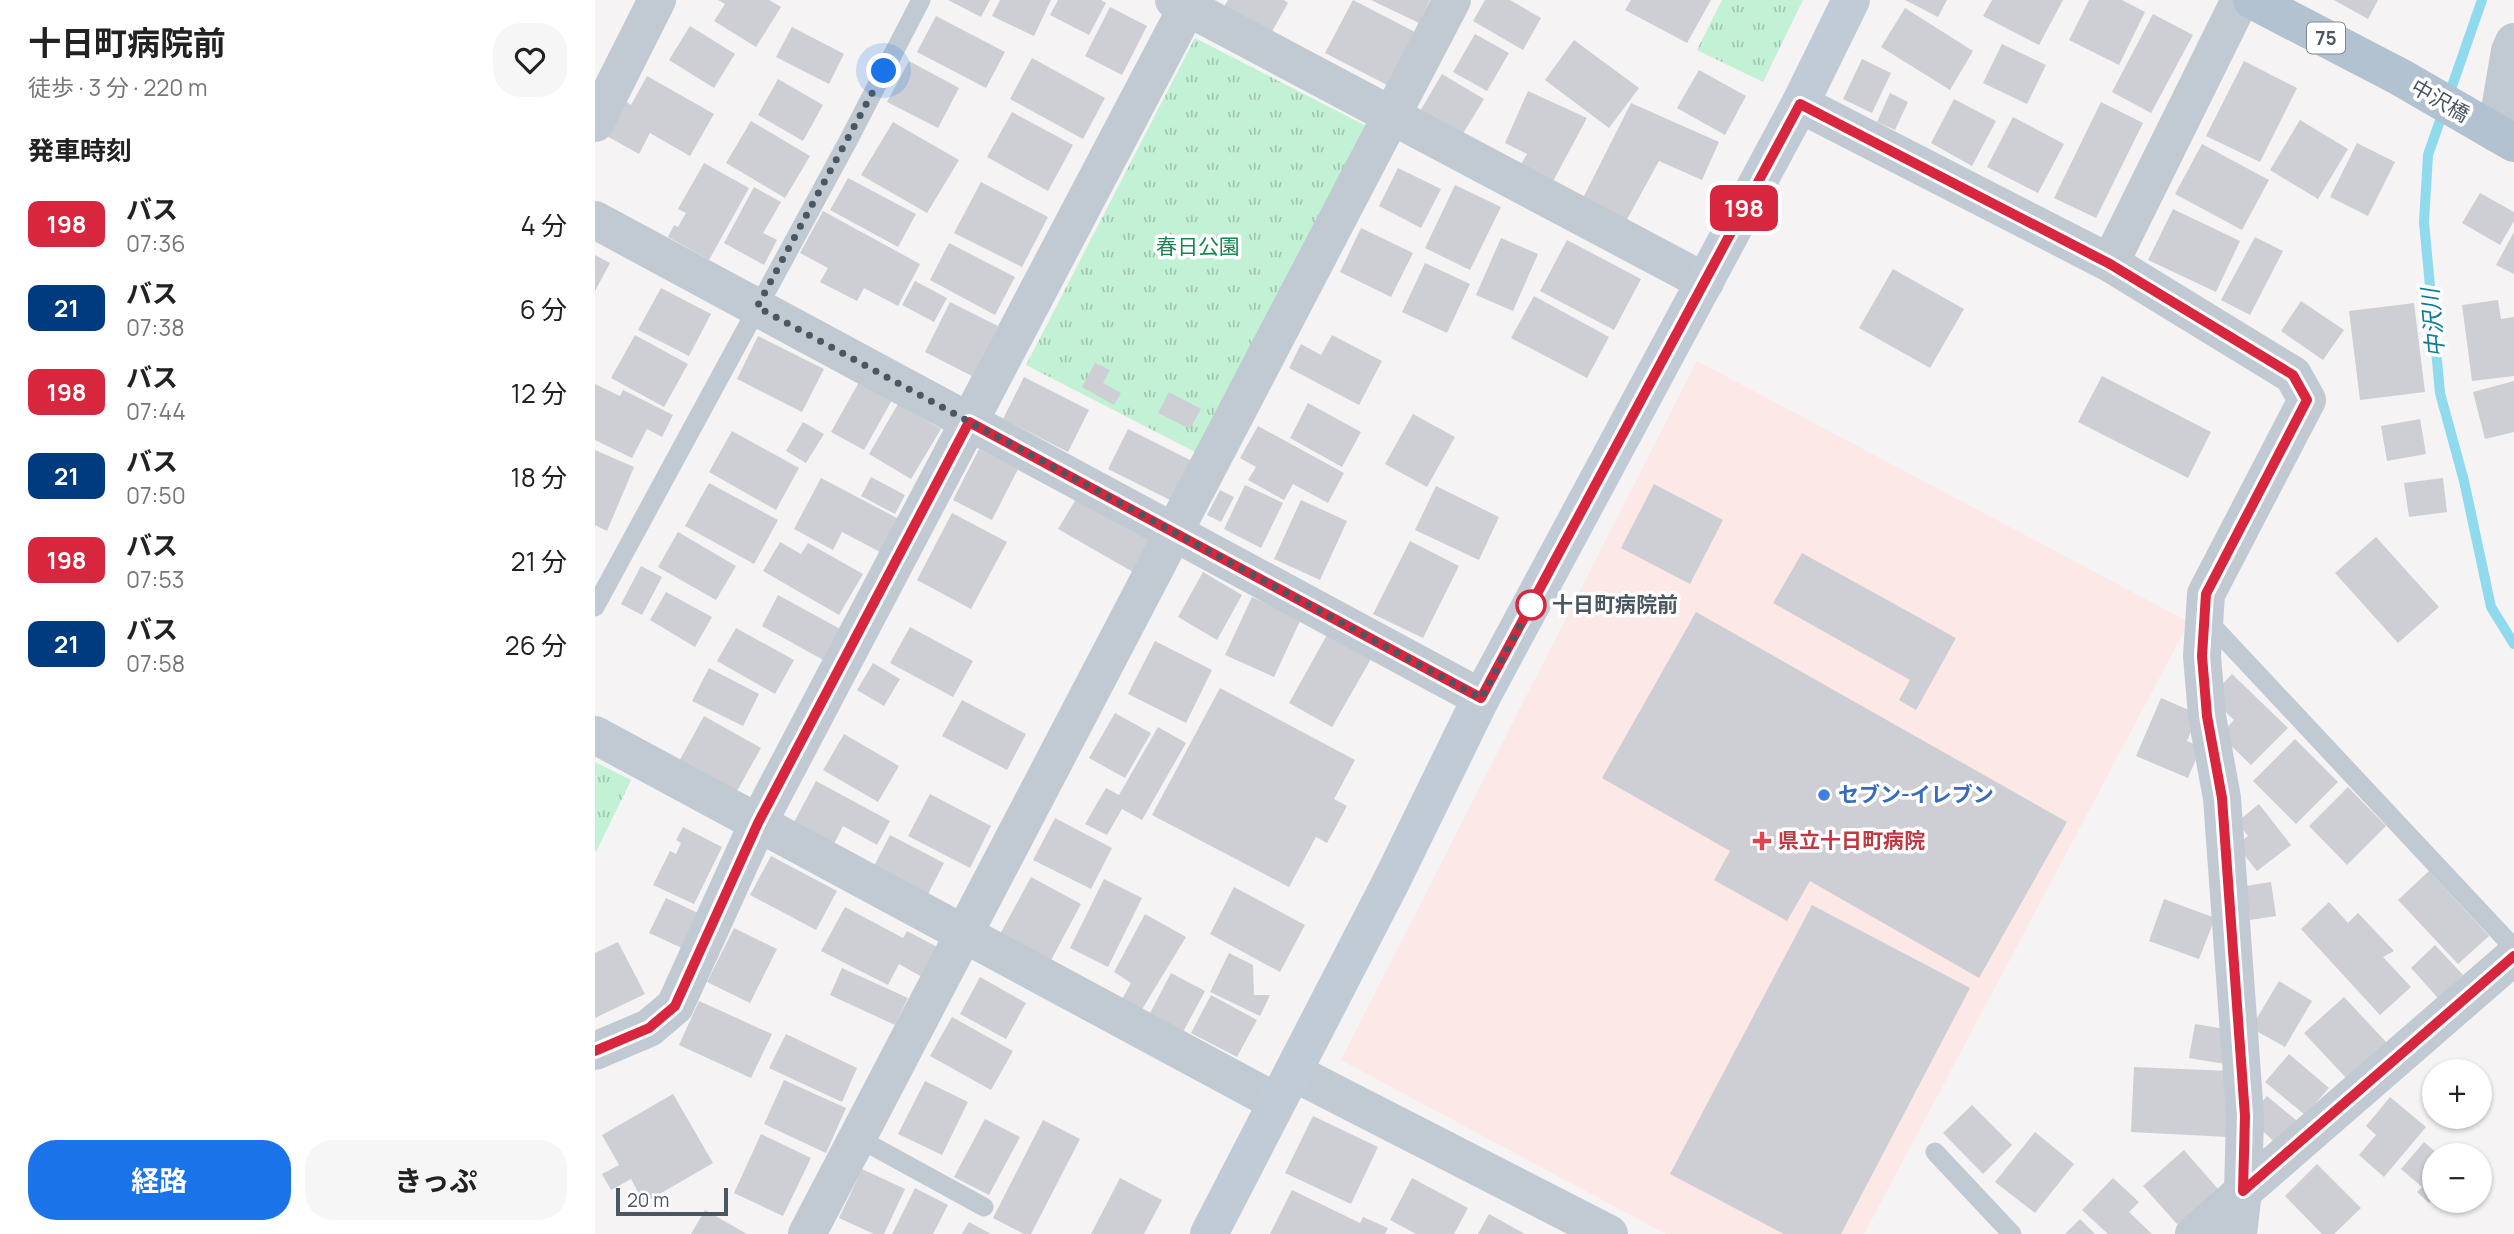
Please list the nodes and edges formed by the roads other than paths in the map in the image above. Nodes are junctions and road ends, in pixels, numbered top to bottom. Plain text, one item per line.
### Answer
1 (657, 0) edge
2 (921, 0) edge
3 (1452, 0) edge
4 (1851, 0) edge
5 (2241, 0) edge
6 (1184, 2) edge
7 (2270, 4) edge
8 (2514, 42) edge
9 (1800, 104) junction
10 (1392, 116) junction
11 (595, 123) edge
12 (2497, 134) edge
13 (595, 220) edge
14 (2110, 264) junction
15 (1705, 282) junction
16 (757, 307) junction
17 (969, 422) junction
18 (1174, 532) junction
19 (595, 607) edge
20 (2205, 618) junction
21 (1481, 698) junction
22 (595, 734) edge
23 (758, 823) junction
24 (964, 934) junction
25 (2514, 948) edge
26 (2514, 956) edge
27 (595, 1051) edge
28 (1285, 1087) junction
29 (858, 1138) junction
30 (1935, 1152) dead end
31 (2243, 1191) junction
32 (984, 1207) dead end
33 (1585, 1228) edge
34 (807, 1234) edge
35 (1209, 1234) edge
36 (2012, 1234) edge
37 (2194, 1234) edge
38 (2238, 1234) edge

1 - 11 street
2 - 16 lane
3 - 10 street
4 - 9 street
5 - 14 street
6 - 10 street
6 - 17 street
7 - 12 main road, 中沢橋 / 75
8 - 12 street
9 - 14 street
9 - 15 street
10 - 15 street
10 - 18 street
13 - 16 street
14 - 20 street
15 - 21 street
16 - 17 street
16 - 19 lane
17 - 18 street
17 - 23 street
18 - 21 street
18 - 24 street
20 - 25 lane
20 - 31 street
21 - 28 street
22 - 23 street
23 - 24 street
23 - 27 street
24 - 28 street
24 - 29 street
26 - 31 street
28 - 33 street
28 - 35 street
29 - 32 lane
29 - 34 street
30 - 36 lane
31 - 37 street
31 - 38 street

